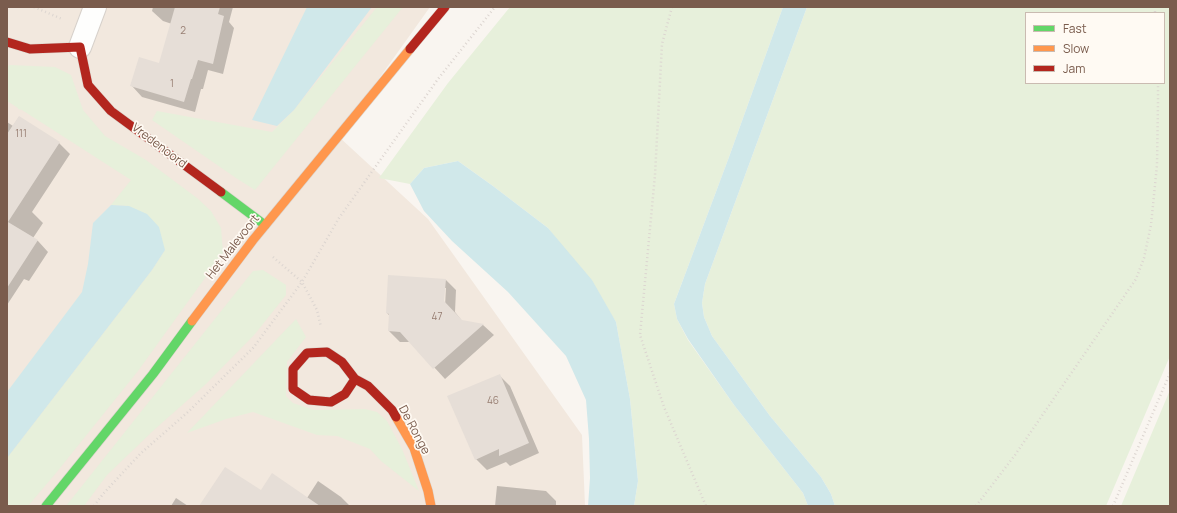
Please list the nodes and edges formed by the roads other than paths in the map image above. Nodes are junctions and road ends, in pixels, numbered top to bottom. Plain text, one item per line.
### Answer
1 (95, 7) edge
2 (445, 7) edge
3 (7, 42) edge
4 (80, 47) junction
5 (265, 225) junction
6 (355, 379) junction
7 (46, 506) edge
8 (431, 506) edge

1 - 4 street
2 - 5 street, Het Malevoort
3 - 4 street
4 - 5 street, Vredenoord
5 - 7 street, Het Malevoort
6 - 6 street, De Ronge
6 - 8 street, De Ronge

